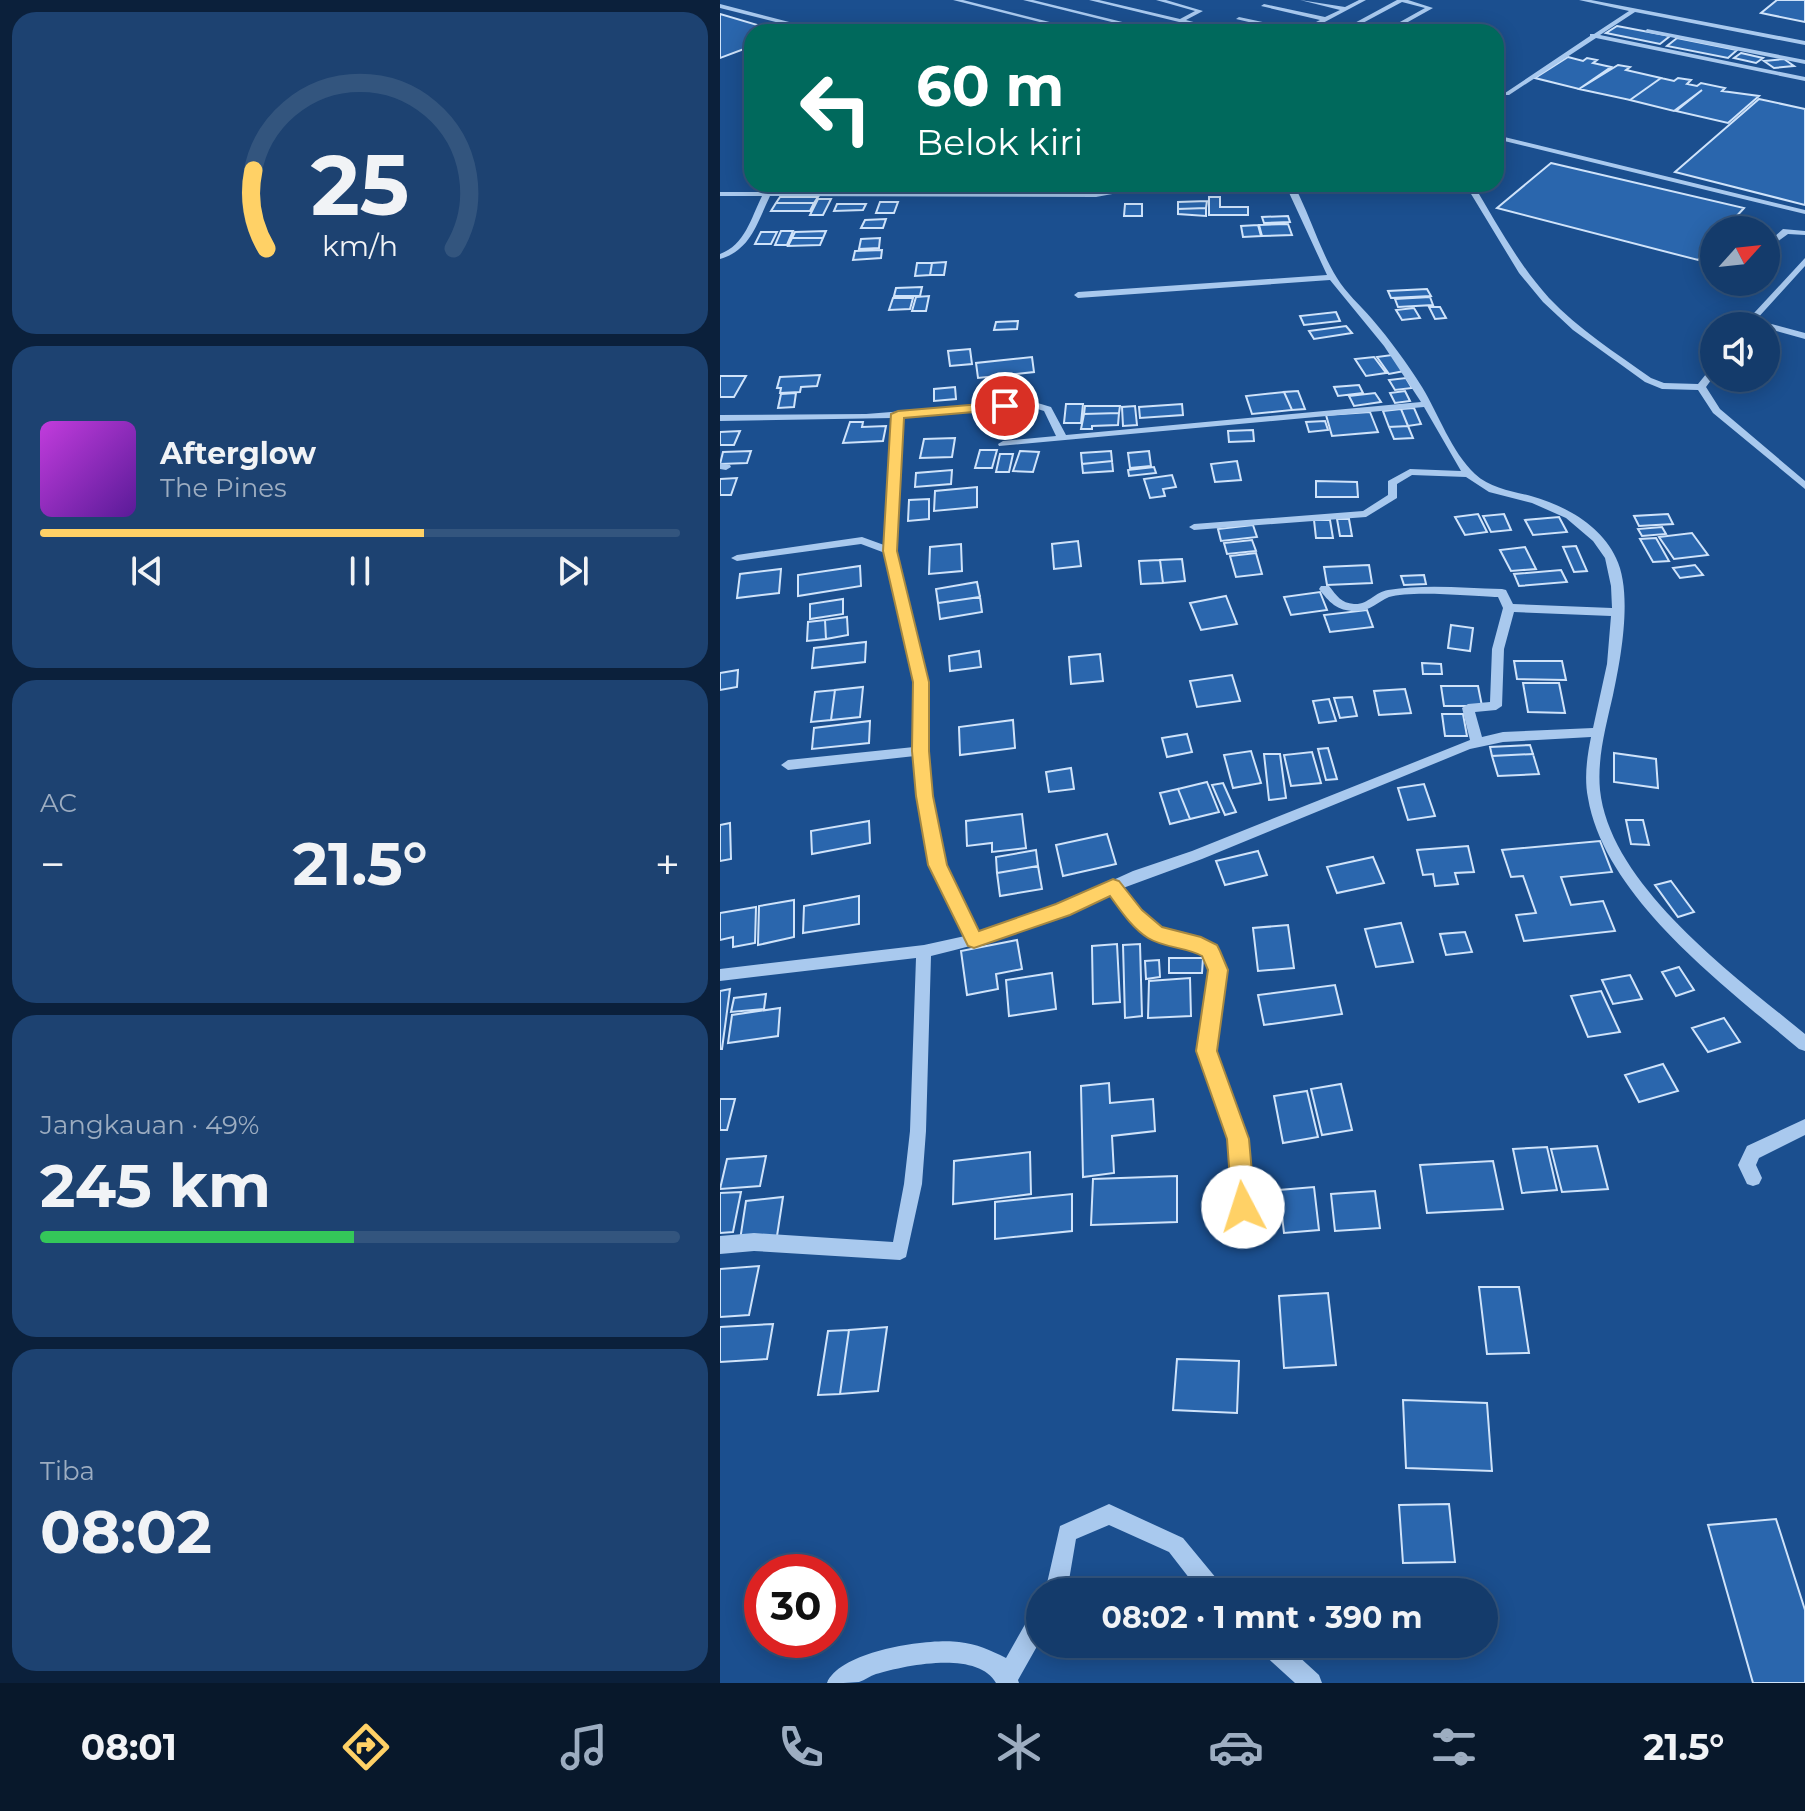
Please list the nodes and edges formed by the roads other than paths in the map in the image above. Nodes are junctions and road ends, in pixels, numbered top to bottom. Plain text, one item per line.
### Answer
1 (956, 0) edge
2 (1026, 0) edge
3 (1092, 0) edge
4 (1159, 0) edge
5 (1303, 0) edge
6 (1363, 0) edge
7 (1401, 0) edge
8 (1582, 0) edge
9 (720, 6) edge
10 (1264, 6) dead end
11 (1346, 9) junction
12 (1634, 10) junction
13 (1239, 19) dead end
14 (1326, 19) junction
15 (1180, 21) junction
16 (791, 24) edge
17 (1054, 24) edge
18 (1126, 24) edge
19 (1193, 24) edge
20 (1262, 24) edge
21 (1316, 24) edge
22 (1356, 24) edge
23 (1400, 24) edge
24 (1647, 31) dead end
25 (1592, 35) junction
26 (1805, 43) edge
27 (1805, 62) edge
28 (1805, 79) edge
29 (1504, 96) edge
30 (1504, 139) edge
31 (837, 192) edge
32 (1114, 192) edge
33 (1293, 192) edge
34 (1474, 192) edge
35 (720, 194) edge
36 (767, 194) junction
37 (836, 195) junction
38 (1805, 212) edge
39 (1805, 233) edge
40 (1780, 236) edge
41 (720, 257) edge
42 (1805, 261) edge
43 (1332, 277) junction
44 (1078, 295) dead end
45 (1758, 312) edge
46 (1780, 330) edge
47 (1805, 336) edge
48 (1700, 387) edge
49 (1704, 392) edge
50 (1427, 404) junction
51 (898, 414) junction
52 (720, 418) edge
53 (1063, 439) junction
54 (1003, 444) dead end
55 (1468, 474) junction
56 (1805, 486) edge
57 (1194, 527) dead end
58 (890, 551) junction
59 (737, 558) dead end
60 (1325, 589) dead end
61 (1509, 608) junction
62 (1615, 612) junction
63 (1598, 732) junction
64 (1477, 743) junction
65 (921, 751) junction
66 (788, 765) dead end
67 (1113, 886) junction
68 (974, 940) junction
69 (924, 951) junction
70 (720, 975) edge
71 (1805, 1044) edge
72 (1805, 1127) edge
73 (1753, 1178) dead end
74 (1243, 1207) dead end
75 (720, 1245) edge
76 (1059, 1578) edge
77 (1202, 1578) edge
78 (1026, 1646) edge
79 (1284, 1658) edge
80 (1008, 1680) edge
81 (838, 1683) edge
82 (1311, 1683) edge

1 - 17 street
2 - 18 street
3 - 15 street
4 - 15 street
5 - 11 street
6 - 11 street
7 - 22 street
7 - 23 street
8 - 12 street
9 - 16 street
10 - 14 street
11 - 14 street
12 - 25 street
12 - 26 street
13 - 20 street
14 - 21 street
15 - 19 street
24 - 27 street
25 - 28 street
25 - 29 street
30 - 38 street
31 - 37 street
32 - 37 street
33 - 43 street
34 - 48 street
35 - 36 street
36 - 37 street
36 - 41 street
39 - 40 street
42 - 45 street
43 - 44 street
43 - 50 street
46 - 47 street
49 - 56 street
50 - 53 street
50 - 55 street
51 - 52 street
51 - 53 street
51 - 58 street
53 - 54 street
55 - 57 street
55 - 62 street
58 - 59 street
58 - 65 street
60 - 61 street
61 - 62 street
61 - 64 street
62 - 63 street
63 - 64 street
63 - 71 street
64 - 67 street
65 - 66 street
65 - 68 street
67 - 68 street
67 - 74 street
68 - 69 street
69 - 70 street
69 - 75 street
72 - 73 street
76 - 77 street
78 - 80 street
79 - 82 street
80 - 81 street

